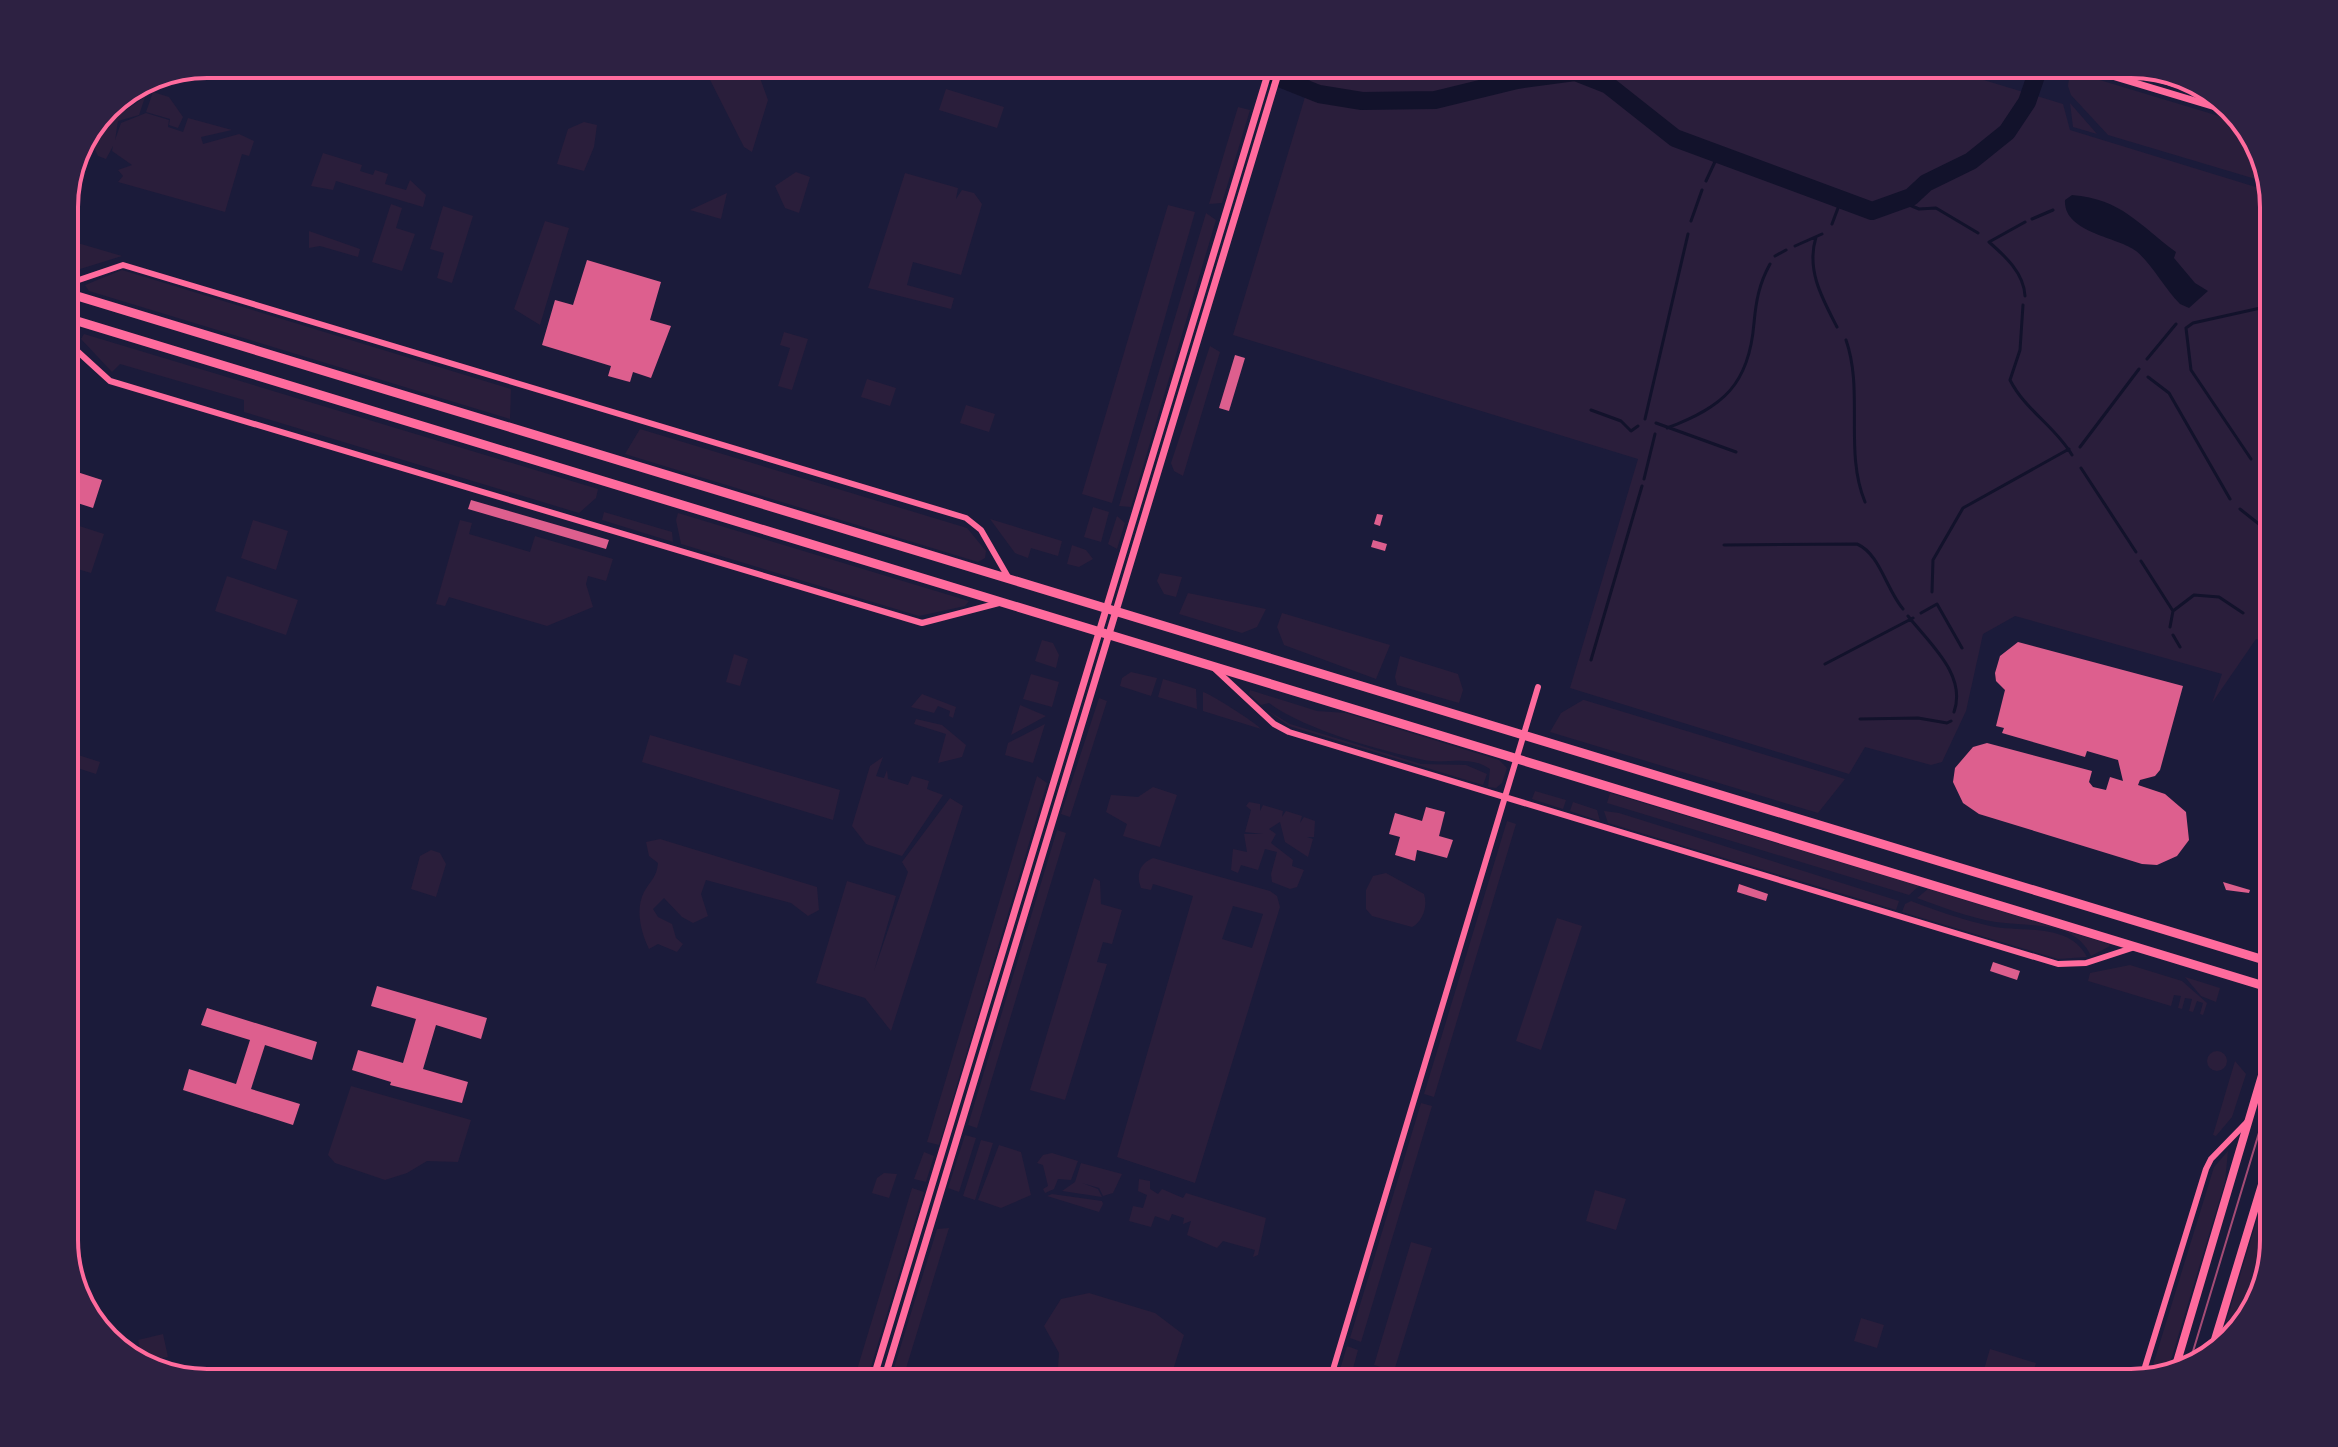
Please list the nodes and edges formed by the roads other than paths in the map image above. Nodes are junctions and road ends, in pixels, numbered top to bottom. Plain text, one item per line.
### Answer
1 (1267, 78) edge
2 (1277, 78) edge
3 (2119, 78) edge
4 (2209, 105) edge
5 (78, 280) edge
6 (78, 296) edge
7 (78, 321) edge
8 (78, 352) edge
9 (1008, 577) junction
10 (1002, 602) junction
11 (1111, 609) junction
12 (1104, 633) junction
13 (1212, 666) junction
14 (1538, 687) dead end
15 (1524, 734) junction
16 (1517, 759) junction
17 (1505, 798) junction
18 (2136, 947) junction
19 (2260, 959) edge
20 (2260, 985) edge
21 (2260, 1080) edge
22 (2247, 1122) junction
23 (2260, 1191) edge
24 (2216, 1336) edge
25 (2178, 1360) edge
26 (2145, 1368) edge
27 (876, 1369) edge
28 (887, 1369) edge
29 (1333, 1369) edge

1 - 11 street
2 - 11 street
3 - 4 street
5 - 9 street
6 - 9 main road
7 - 10 main road
8 - 10 street
9 - 11 main road
10 - 12 main road
11 - 12 street
11 - 15 main road
12 - 13 main road
12 - 27 street
12 - 28 street
13 - 16 main road
13 - 17 street
14 - 15 street
15 - 16 street
15 - 19 main road
16 - 17 street
16 - 18 main road
17 - 18 street
17 - 29 street
18 - 20 main road
21 - 22 main road
22 - 25 main road
22 - 26 street
23 - 24 main road

